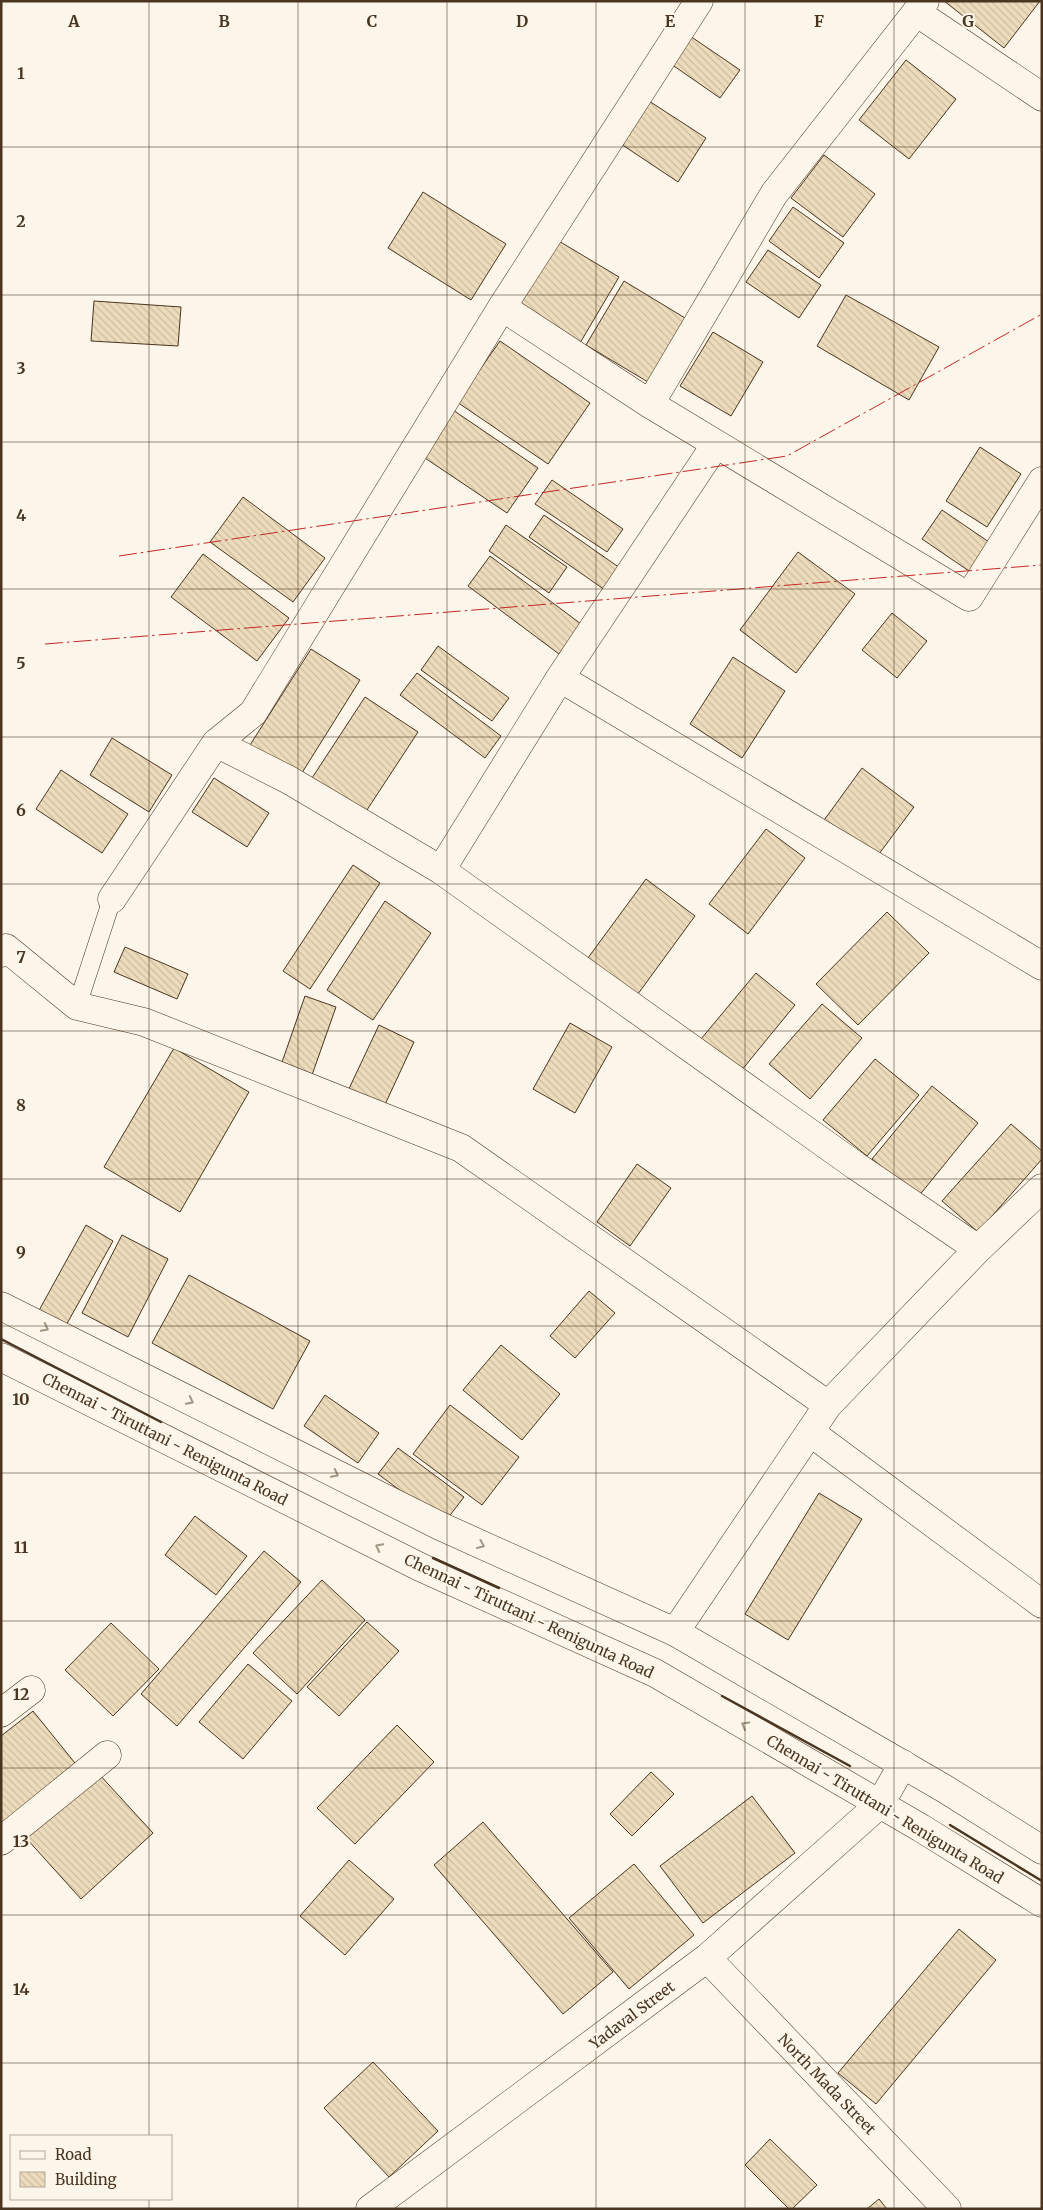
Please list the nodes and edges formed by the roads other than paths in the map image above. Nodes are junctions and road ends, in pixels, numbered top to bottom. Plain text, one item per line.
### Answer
1 (699, 1) edge
2 (920, 7) edge
3 (1042, 97) edge
4 (502, 307) junction
5 (650, 404) junction
6 (716, 444) junction
7 (1042, 481) edge
8 (560, 678) junction
9 (216, 743) junction
10 (441, 870) junction
11 (112, 899) joint
12 (1, 952) edge
13 (1042, 966) edge
14 (77, 1006) junction
15 (1042, 1188) edge
16 (978, 1249) junction
17 (1, 1306) edge
18 (1, 1357) edge
19 (828, 1405) junction
20 (810, 1432) junction
21 (1042, 1604) edge
22 (675, 1632) junction
23 (31, 1690) dead end
24 (1, 1714) edge
25 (107, 1755) dead end
26 (903, 1764) junction
27 (880, 1804) junction
28 (1, 1841) edge
29 (1042, 1850) edge
30 (1042, 1903) edge
31 (708, 1958) junction
32 (370, 2209) edge
33 (947, 2209) edge

1 - 4 street
2 - 3 street
2 - 5 street
4 - 5 street
4 - 9 street
5 - 6 street
6 - 7 street
6 - 8 street
8 - 10 street
8 - 13 street
9 - 10 street
9 - 11 street
10 - 16 street
11 - 14 lane
12 - 14 street
14 - 19 street
15 - 16 street
16 - 19 street
17 -> 22 street
27 -> 18 street, Chennai - Tiruttani - Renigunta Road
19 - 20 street
20 - 21 street
20 - 22 street
22 - 26 street
23 - 24 street
25 - 28 street
26 - 27 street, Yadaval Street
26 - 29 street
27 - 30 street, Chennai - Tiruttani - Renigunta Road
27 - 31 street, Yadaval Street
31 - 32 street, Yadaval Street
31 - 33 street, North Mada Street

